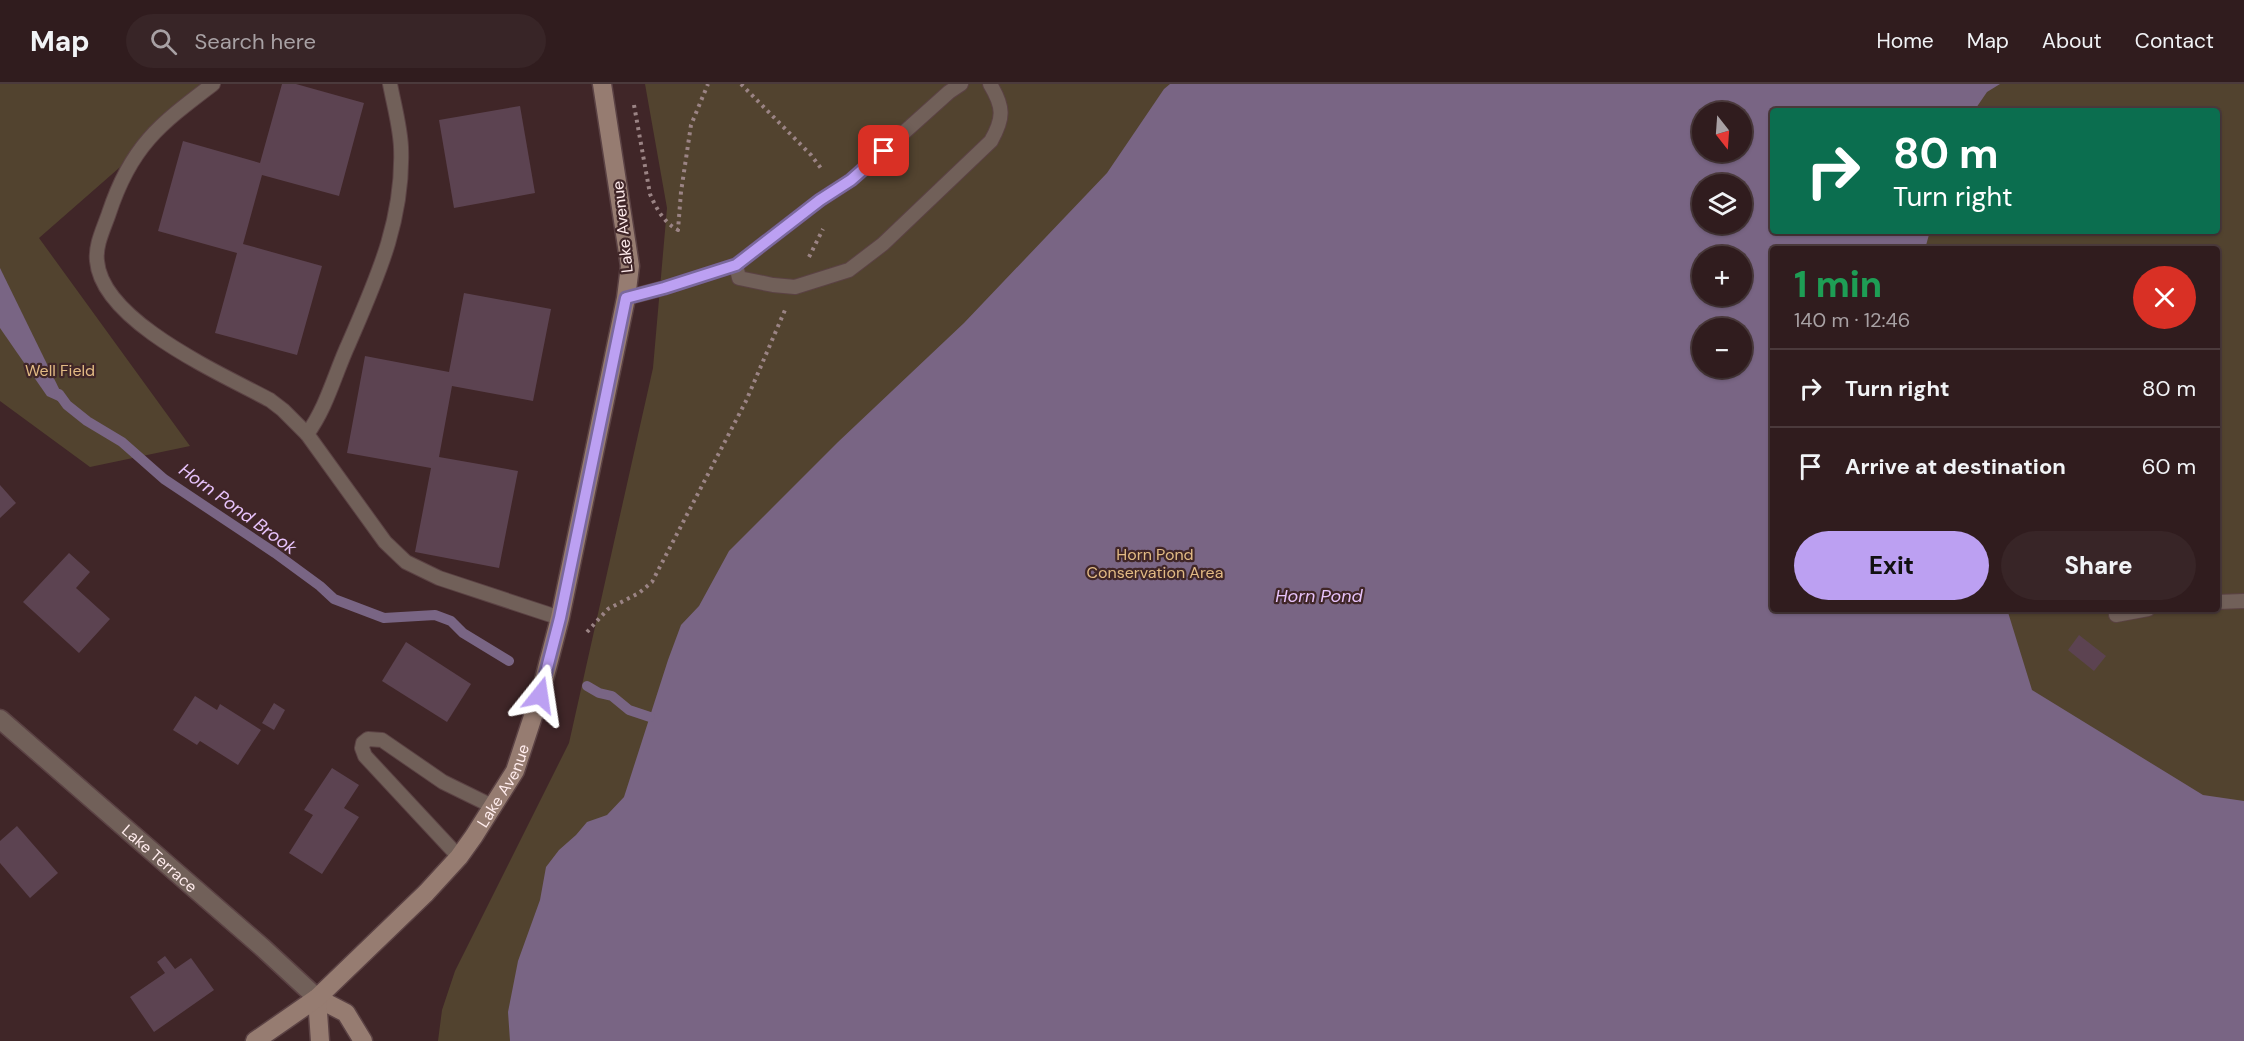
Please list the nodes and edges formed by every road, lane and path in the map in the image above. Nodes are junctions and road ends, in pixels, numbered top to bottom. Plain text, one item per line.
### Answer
1 (213, 84) edge
2 (390, 84) edge
3 (602, 84) edge
4 (708, 84) edge
5 (741, 84) edge
6 (961, 84) edge
7 (990, 84) edge
8 (633, 95) dead end
9 (820, 200) junction
10 (736, 265) junction
11 (795, 287) junction
12 (626, 298) junction
13 (307, 434) junction
14 (2244, 601) edge
15 (2220, 602) edge
16 (2132, 612) edge
17 (2116, 615) dead end
18 (560, 618) junction
19 (587, 632) dead end
20 (0, 719) edge
21 (494, 807) junction
22 (459, 857) junction
23 (317, 998) junction
24 (255, 1041) edge
25 (320, 1041) edge
26 (363, 1041) edge

1 - 13 lane
2 - 13 lane
3 - 12 street, Lake Avenue
4 - 8 path
5 - 9 path
6 - 9 lane
7 - 11 lane
9 - 10 lane
9 - 11 path
10 - 11 lane
10 - 12 lane
11 - 19 path
12 - 18 street, Lake Avenue
13 - 18 lane
14 - 15 lane
16 - 17 lane
18 - 21 street, Lake Avenue
20 - 23 street, Lake Terrace
21 - 22 street, Lake Avenue
21 - 22 lane
22 - 23 street, Lake Avenue
23 - 24 street, Lake Avenue
23 - 25 street
23 - 26 street

